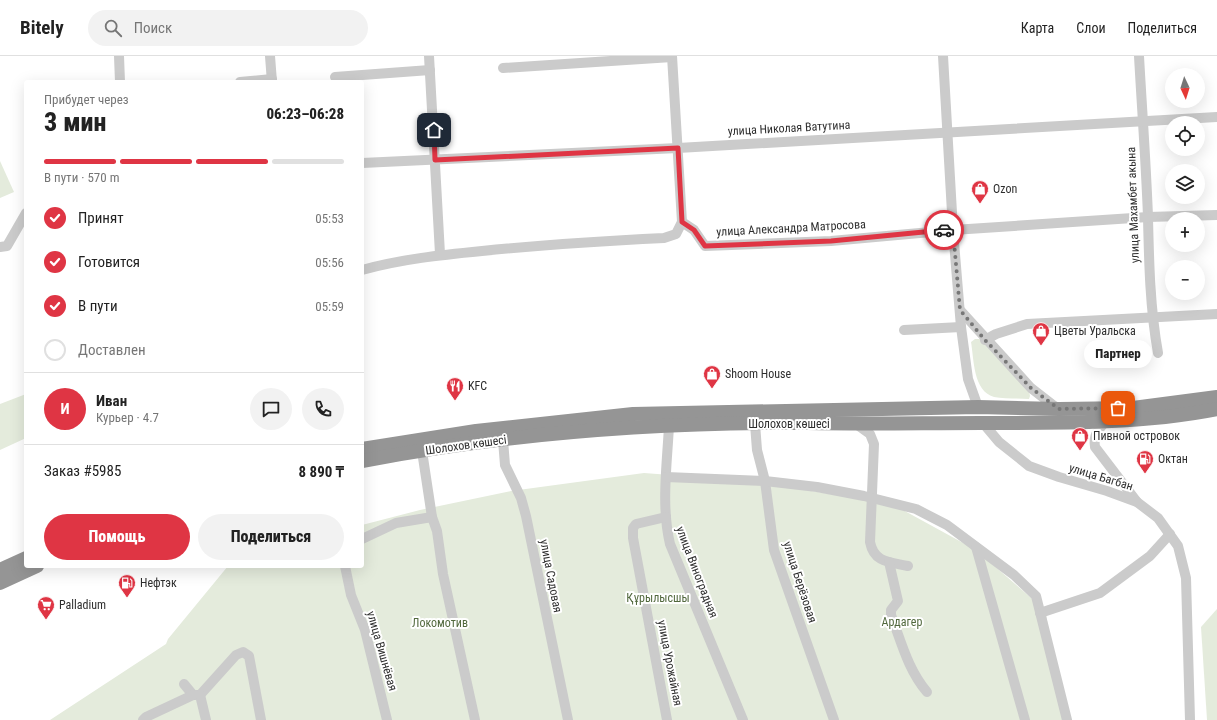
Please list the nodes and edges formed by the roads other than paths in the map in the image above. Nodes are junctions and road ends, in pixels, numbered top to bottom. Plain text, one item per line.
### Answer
1 (119, 56) edge
2 (270, 56) edge
3 (429, 56) edge
4 (943, 56) edge
5 (1139, 56) edge
6 (672, 57) edge
7 (503, 68) dead end
8 (430, 70) junction
9 (335, 76) dead end
10 (120, 80) edge
11 (272, 80) edge
12 (1217, 117) edge
13 (1143, 121) junction
14 (947, 133) junction
15 (678, 148) junction
16 (435, 160) junction
17 (364, 163) edge
18 (1217, 215) edge
19 (24, 216) edge
20 (1148, 217) junction
21 (682, 222) junction
22 (953, 230) junction
23 (0, 247) edge
24 (440, 254) junction
25 (364, 269) edge
26 (960, 310) junction
27 (1217, 314) edge
28 (1152, 318) junction
29 (961, 326) junction
30 (904, 330) dead end
31 (985, 340) junction
32 (1158, 353) dead end
33 (1217, 397) edge
34 (978, 407) junction
35 (1059, 409) junction
36 (1217, 409) edge
37 (1106, 421) junction
38 (983, 423) junction
39 (756, 424) junction
40 (856, 424) junction
41 (669, 426) junction
42 (503, 440) junction
43 (364, 449) edge
44 (422, 451) junction
45 (364, 461) edge
46 (666, 477) junction
47 (765, 481) junction
48 (872, 498) junction
49 (1137, 502) junction
50 (432, 517) junction
51 (666, 517) junction
52 (1170, 534) junction
53 (364, 538) edge
54 (976, 547) junction
55 (24, 559) edge
56 (889, 562) junction
57 (908, 566) dead end
58 (33, 568) edge
59 (345, 568) edge
60 (0, 570) edge
61 (0, 583) edge
62 (1040, 613) junction
63 (184, 684) dead end
64 (926, 692) dead end
65 (197, 695) junction
66 (143, 720) edge
67 (206, 720) edge
68 (261, 720) edge
69 (387, 720) edge
70 (475, 720) edge
71 (568, 720) edge
72 (667, 720) edge
73 (743, 720) edge
74 (834, 720) edge
75 (1025, 720) edge
76 (1067, 720) edge
77 (1190, 720) edge

1 - 10 street
2 - 11 street
3 - 8 street
4 - 14 street
5 - 13 street, улица Махамбет акына
6 - 7 street
6 - 15 street
8 - 9 street
8 - 16 street
12 - 13 street, улица Николая Ватутина
13 - 14 street, улица Николая Ватутина
13 - 20 street, улица Махамбет акына
14 - 15 street, улица Николая Ватутина
14 - 22 street
15 - 16 street, улица Николая Ватутина
15 - 21 street
16 - 17 street, улица Николая Ватутина
16 - 24 street
18 - 20 street, улица Александра Матросова
19 - 23 street
20 - 22 street, улица Александра Матросова
20 - 28 street, улица Махамбет акына
21 - 22 street, улица Александра Матросова
21 - 24 street
22 - 26 street
24 - 25 street
26 - 29 street
26 - 31 street
27 - 28 street
28 - 31 street
28 - 32 street, улица Махамбет акына
29 - 30 street
29 - 34 street
31 - 35 street
33 - 35 highway
34 - 35 highway, Шолохов көшесі
34 - 38 highway
34 - 43 highway, Шолохов көшесі
36 - 37 highway, Шолохов көшесі
37 - 38 highway, Шолохов көшесі
37 - 49 street
38 - 40 highway, Шолохов көшесі
38 - 49 street, улица Багбан
39 - 40 highway, Шолохов көшесі
39 - 41 highway, Шолохов көшесі
39 - 47 street, улица Берёзовая
40 - 48 street
41 - 42 highway, Шолохов көшесі
41 - 46 street, улица Виноградная
42 - 44 highway, Шолохов көшесі
42 - 71 street, улица Садовая
44 - 45 highway, Шолохов көшесі
44 - 50 street
46 - 47 street
46 - 51 street, улица Виноградная
47 - 48 street
47 - 74 street, улица Берёзовая
48 - 54 street
48 - 56 street
49 - 52 street, улица Багбан
50 - 53 street
50 - 70 street
51 - 72 street, улица Урожайная
51 - 73 street, улица Виноградная
52 - 62 street
52 - 77 street, улица Багбан
54 - 62 street
54 - 75 street
55 - 60 highway
56 - 57 street
56 - 64 street
58 - 61 highway
59 - 69 street, улица Вишнёвая
62 - 76 street
63 - 65 street
65 - 66 street
65 - 67 street
65 - 68 street

